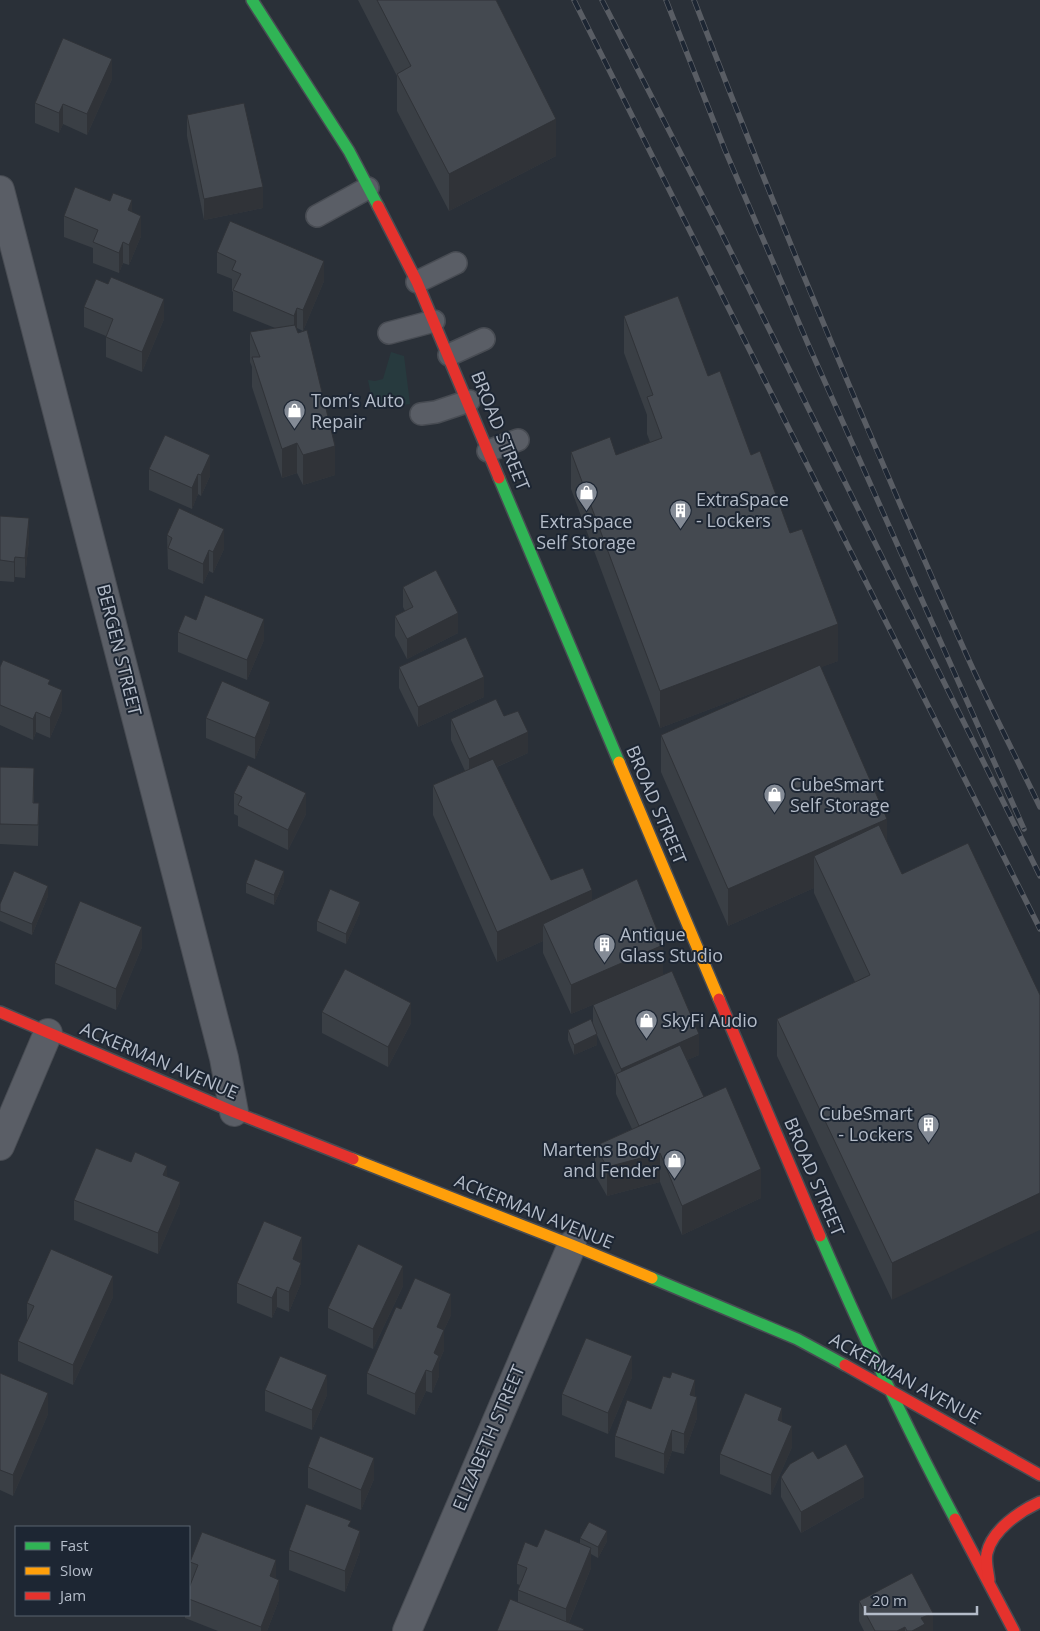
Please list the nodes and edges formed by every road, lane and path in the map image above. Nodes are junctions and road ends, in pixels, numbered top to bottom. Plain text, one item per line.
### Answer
1 (252, 0) edge
2 (368, 188) junction
3 (0, 190) edge
4 (317, 216) dead end
5 (456, 263) dead end
6 (417, 282) junction
7 (434, 321) junction
8 (389, 334) dead end
9 (484, 340) dead end
10 (449, 355) junction
11 (469, 401) junction
12 (421, 414) dead end
13 (518, 440) dead end
14 (488, 451) junction
15 (0, 1012) edge
16 (48, 1032) junction
17 (234, 1112) junction
18 (0, 1146) edge
19 (572, 1245) junction
20 (889, 1388) junction
21 (1040, 1475) edge
22 (1040, 1502) edge
23 (989, 1582) junction
24 (407, 1631) edge
25 (1014, 1631) edge

1 - 2 street, BROAD STREET
2 - 4 lane
2 - 6 street, BROAD STREET
3 - 17 street, BERGEN STREET
5 - 6 lane
6 - 7 street, BROAD STREET
7 - 8 lane
7 - 10 street, BROAD STREET
9 - 10 lane
10 - 11 street, BROAD STREET
11 - 12 lane
11 - 14 street, BROAD STREET
13 - 14 lane
14 - 20 street, BROAD STREET
15 - 16 street, ACKERMAN AVENUE
16 - 17 street, ACKERMAN AVENUE
16 - 18 street
17 - 19 street, ACKERMAN AVENUE
19 - 20 street, ACKERMAN AVENUE
19 - 24 street, ELIZABETH STREET
20 - 21 street, ACKERMAN AVENUE
20 - 23 street, BROAD STREET
22 - 23 street
23 - 25 street, BROAD STREET

